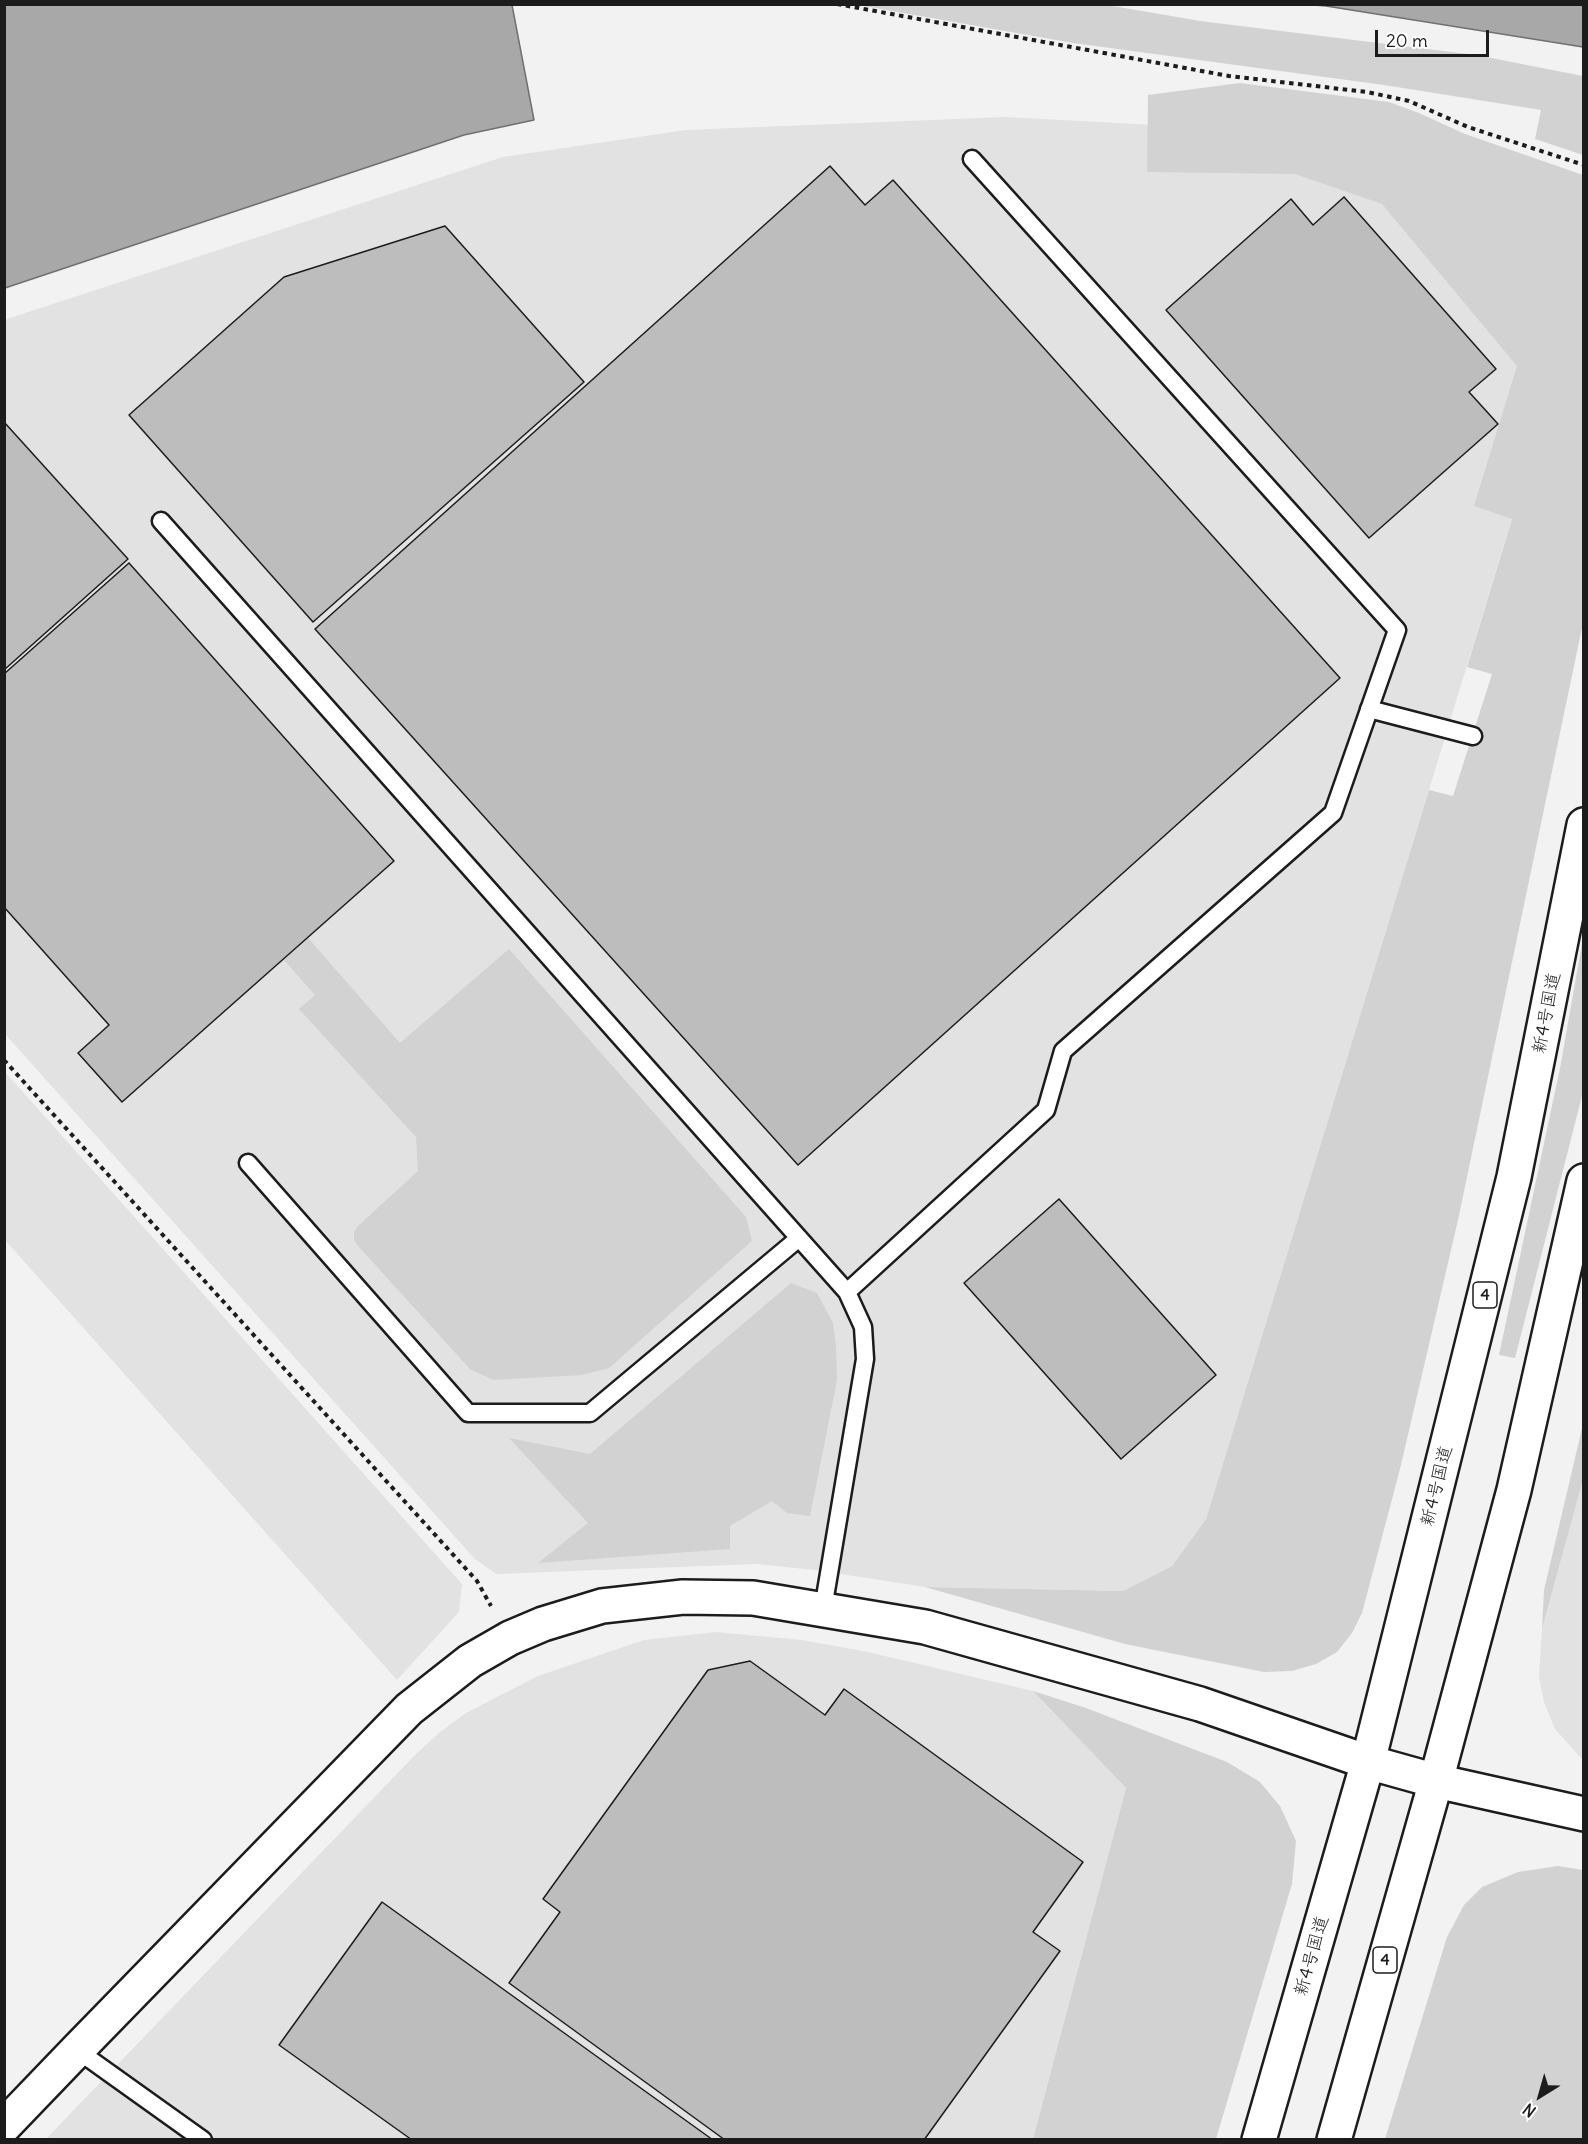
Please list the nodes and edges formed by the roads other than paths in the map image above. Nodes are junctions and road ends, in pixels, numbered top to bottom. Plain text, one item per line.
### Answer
1 (972, 159) dead end
2 (161, 521) dead end
3 (1369, 709) junction
4 (1473, 736) dead end
5 (1584, 825) edge
6 (248, 1163) dead end
7 (1584, 1181) edge
8 (799, 1238) junction
9 (847, 1293) junction
10 (823, 1609) junction
11 (1368, 1762) junction
12 (1436, 1781) junction
13 (1584, 1814) edge
14 (76, 2050) junction
15 (4, 2127) edge
16 (203, 2139) edge
17 (1259, 2139) edge
18 (1334, 2139) edge

1 - 3 lane
2 - 8 lane
3 - 4 lane
3 - 9 lane
5 - 11 main road, 新4号国道 / 4
6 - 8 lane
7 - 12 main road, 4
8 - 9 lane
9 - 10 lane
10 - 11 main road
10 - 14 main road
11 - 12 main road
11 - 17 main road, 新4号国道 / 4
12 - 13 main road
12 - 18 main road, 4
14 - 15 main road
14 - 16 lane

